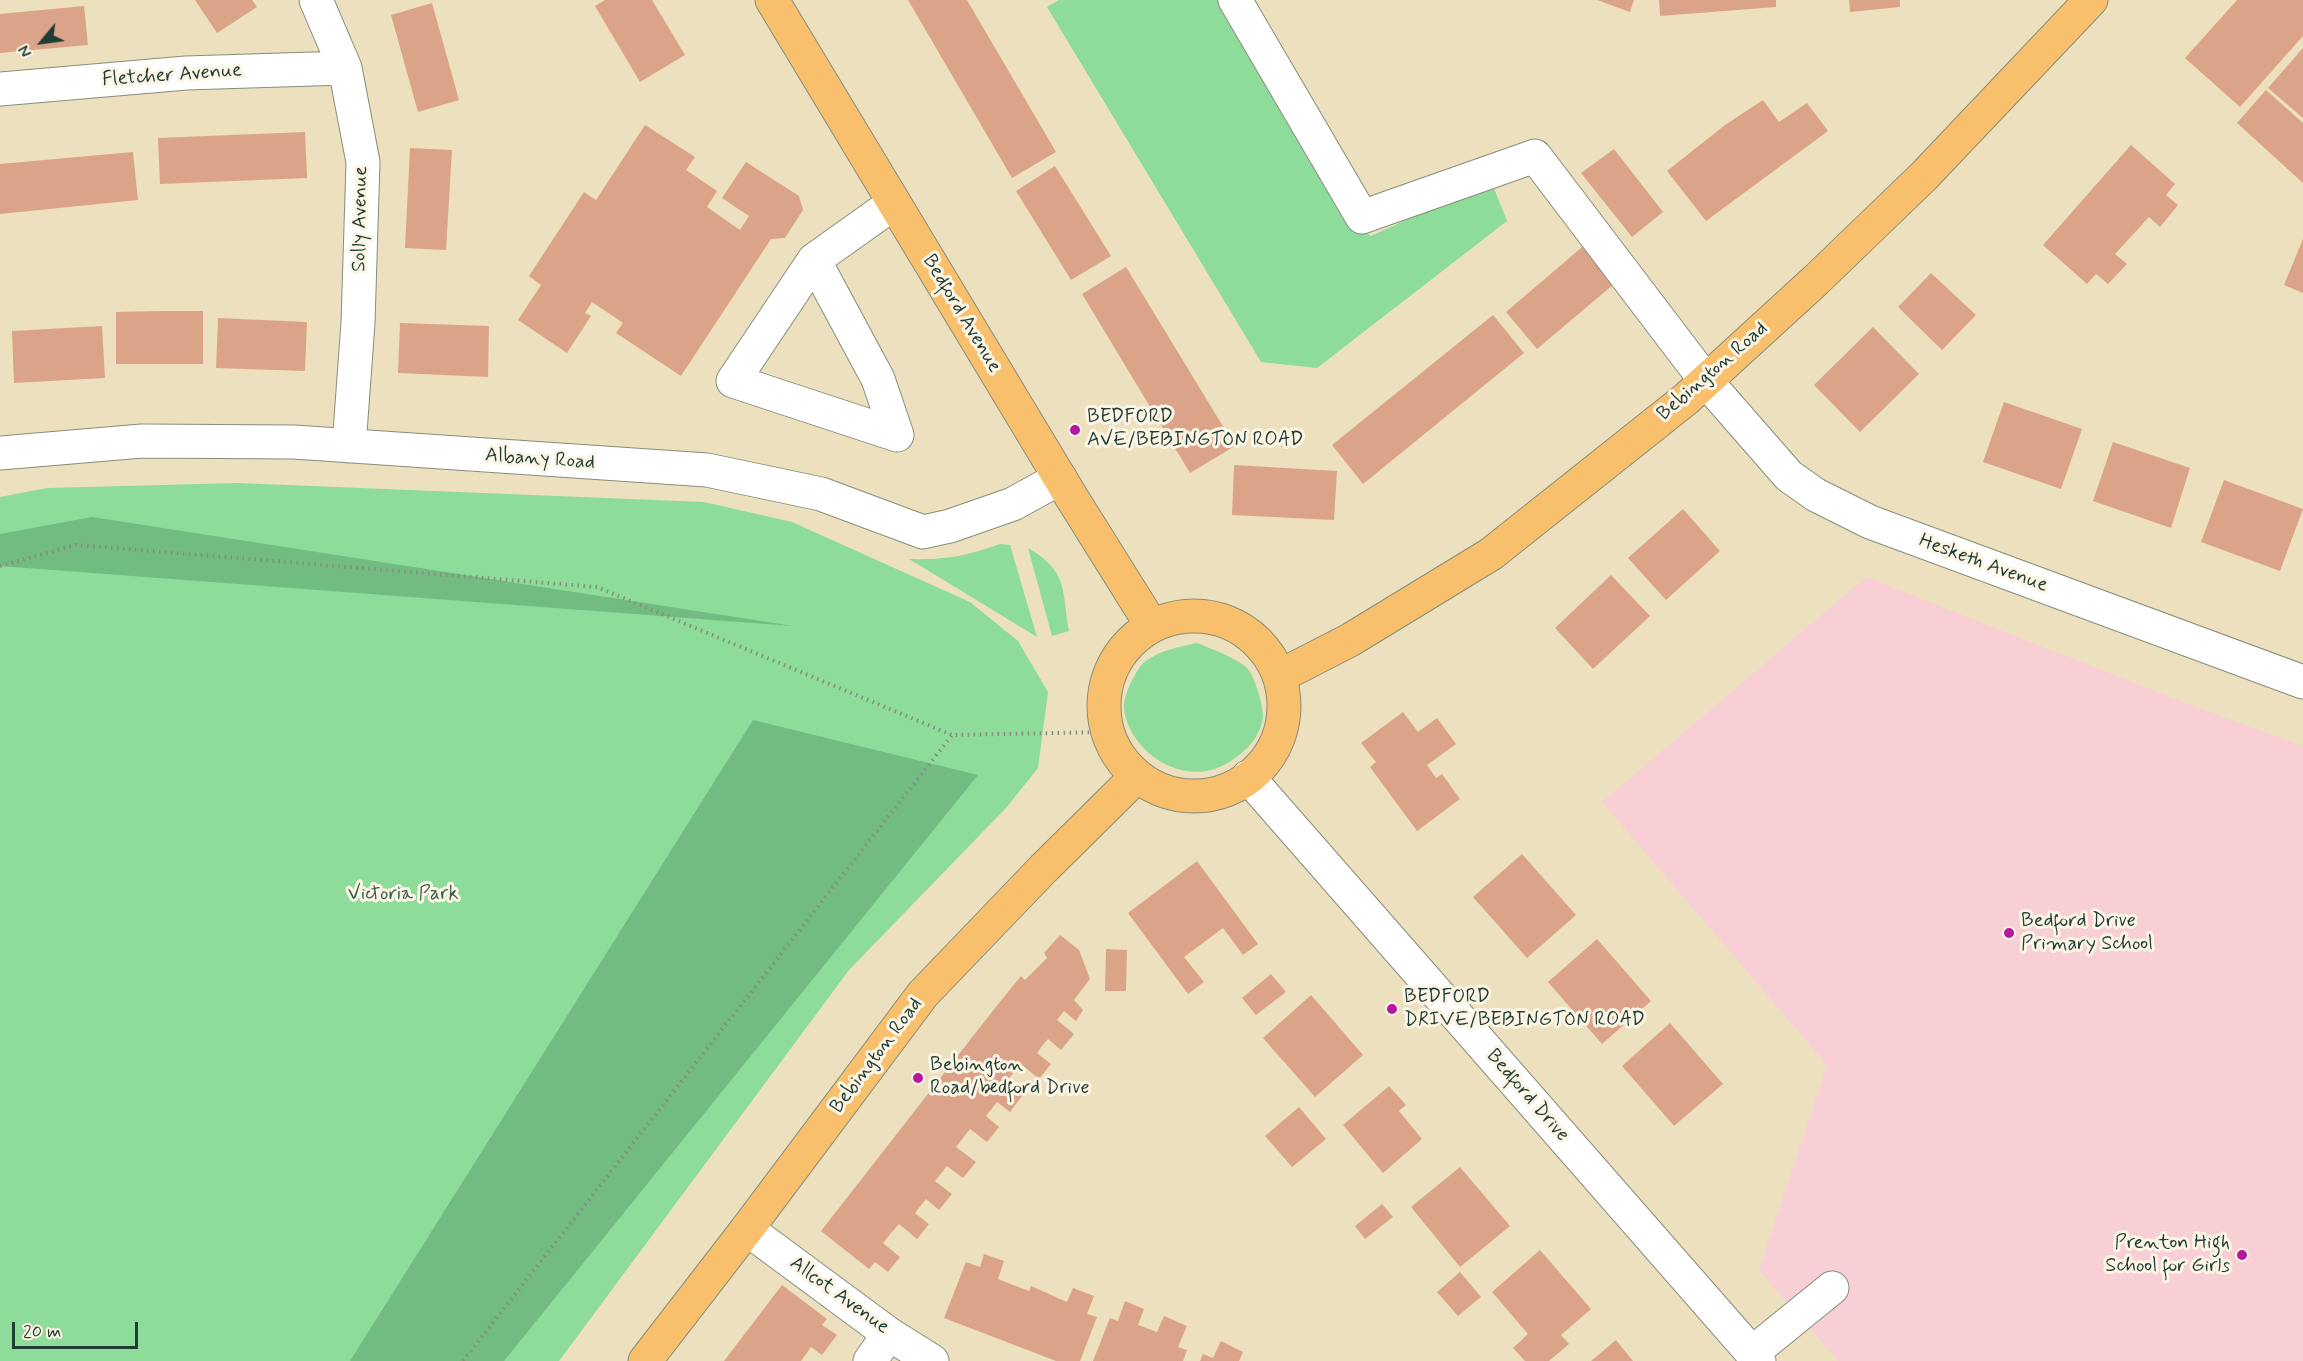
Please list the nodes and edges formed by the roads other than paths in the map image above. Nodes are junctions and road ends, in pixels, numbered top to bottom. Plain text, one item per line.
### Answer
1 (316, 0) edge
2 (772, 0) edge
3 (1235, 0) edge
4 (2091, 0) edge
5 (345, 68) junction
6 (0, 89) edge
7 (894, 203) junction
8 (814, 260) junction
9 (1706, 381) junction
10 (349, 446) junction
11 (0, 453) edge
12 (1060, 478) junction
13 (1152, 626) junction
14 (1280, 676) junction
15 (2303, 682) edge
16 (1137, 776) junction
17 (1248, 777) junction
18 (747, 1229) junction
19 (1832, 1288) dead end
20 (889, 1334) junction
21 (1756, 1357) edge
22 (645, 1361) edge
23 (870, 1361) edge
24 (932, 1361) edge

1 - 5 street, Solly Avenue
2 - 7 main road, Bedford Avenue
3 - 9 street, Hesketh Avenue
4 - 9 main road, Bebington Road
5 - 6 street, Fletcher Avenue
5 - 10 street, Solly Avenue
7 - 8 street
7 - 12 main road, Bedford Avenue
8 - 8 street
9 - 14 main road, Bebington Road
9 - 15 street, Hesketh Avenue
10 - 11 street, Albany Road
10 - 12 street, Albany Road
12 - 13 main road, Bedford Avenue
13 - 14 main road
13 - 16 main road
14 - 17 main road
16 - 17 main road
16 - 18 main road, Bebington Road
17 - 21 street, Bedford Drive
18 - 20 street, Allcot Avenue
18 - 22 main road, Bebington Road
19 - 21 street
20 - 23 street
20 - 24 street, Allcot Avenue

